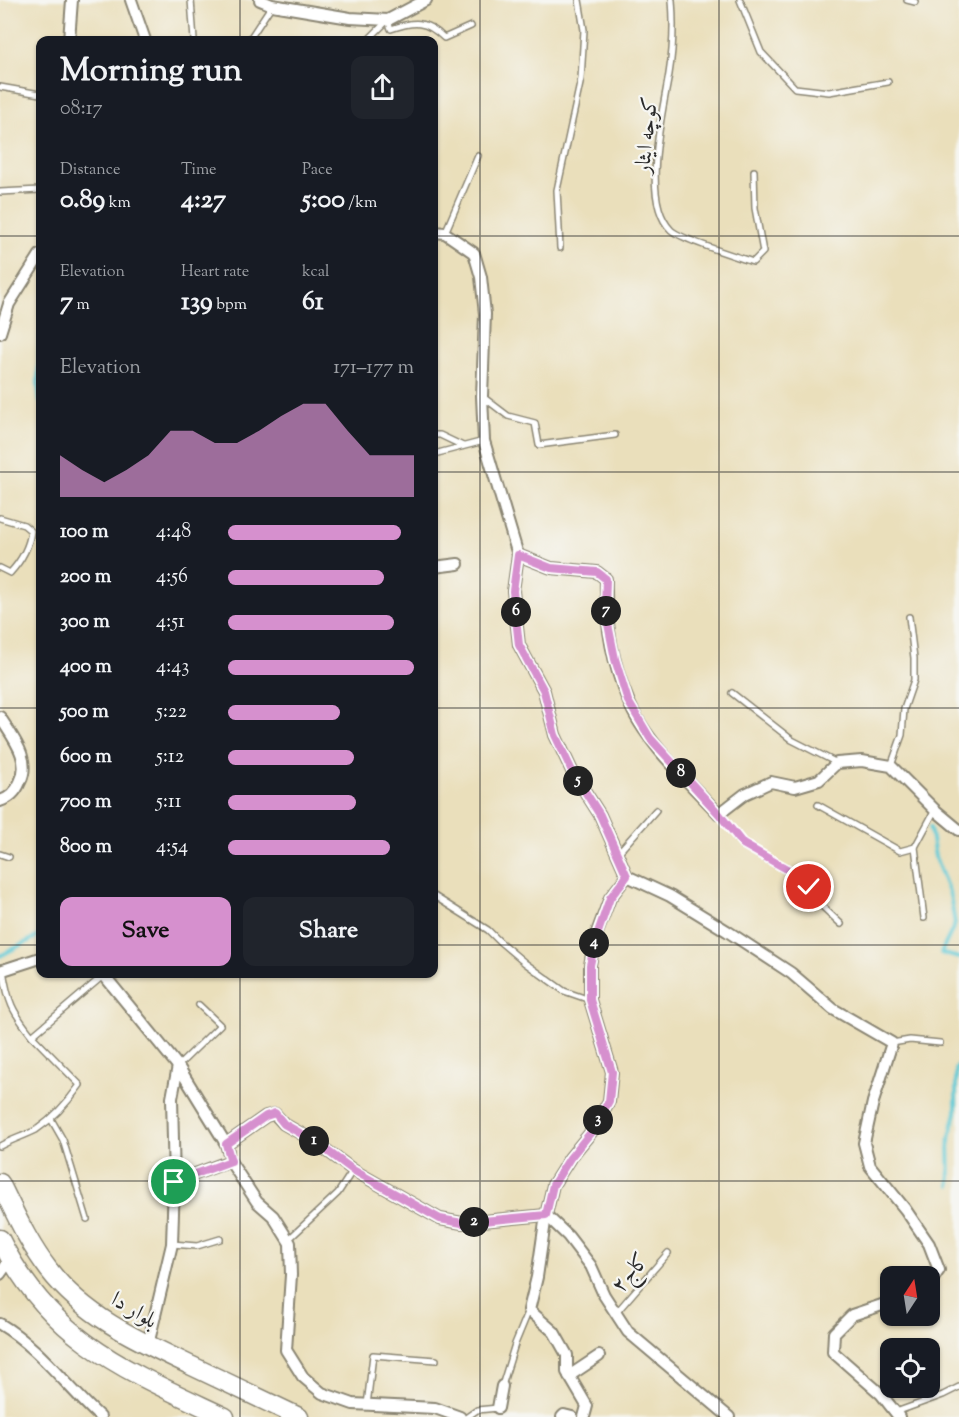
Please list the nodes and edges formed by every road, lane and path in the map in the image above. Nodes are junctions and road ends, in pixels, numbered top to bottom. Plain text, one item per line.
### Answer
1 (71, 0) edge
2 (131, 0) edge
3 (191, 0) edge
4 (260, 0) edge
5 (426, 0) edge
6 (579, 0) edge
7 (672, 0) edge
8 (740, 0) edge
9 (907, 0) edge
10 (915, 2) dead end
11 (272, 5) junction
12 (388, 20) junction
13 (471, 26) dead end
14 (69, 36) edge
15 (144, 36) edge
16 (194, 36) edge
17 (252, 36) edge
18 (372, 36) edge
19 (888, 82) dead end
20 (0, 87) edge
21 (36, 93) edge
22 (478, 156) dead end
23 (754, 171) dead end
24 (36, 190) edge
25 (0, 192) edge
26 (439, 233) edge
27 (560, 248) dead end
28 (36, 265) edge
29 (0, 333) edge
30 (482, 396) junction
31 (438, 435) edge
32 (615, 435) dead end
33 (484, 441) junction
34 (463, 446) junction
35 (438, 453) edge
36 (0, 518) edge
37 (518, 555) junction
38 (458, 564) dead end
39 (438, 566) edge
40 (0, 568) edge
41 (909, 617) dead end
42 (732, 693) dead end
43 (0, 717) edge
44 (837, 763) junction
45 (891, 766) junction
46 (0, 801) edge
47 (818, 805) dead end
48 (656, 810) dead end
49 (935, 810) junction
50 (719, 814) junction
51 (959, 830) edge
52 (915, 847) junction
53 (0, 854) edge
54 (616, 854) junction
55 (9, 857) dead end
56 (627, 876) junction
57 (438, 899) edge
58 (924, 918) dead end
59 (842, 924) dead end
60 (36, 959) edge
61 (2, 971) edge
62 (99, 978) edge
63 (107, 978) edge
64 (590, 1000) junction
65 (199, 1005) dead end
66 (32, 1036) junction
67 (892, 1043) junction
68 (939, 1043) dead end
69 (178, 1066) junction
70 (51, 1119) junction
71 (226, 1144) junction
72 (0, 1146) edge
73 (231, 1161) junction
74 (353, 1170) junction
75 (174, 1182) junction
76 (0, 1183) edge
77 (546, 1215) junction
78 (87, 1219) dead end
79 (0, 1239) edge
80 (220, 1239) dead end
81 (288, 1240) junction
82 (172, 1244) junction
83 (668, 1253) dead end
84 (937, 1266) edge
85 (5, 1267) edge
86 (880, 1306) edge
87 (530, 1310) junction
88 (616, 1313) junction
89 (0, 1324) edge
90 (148, 1345) junction
91 (599, 1356) dead end
92 (436, 1360) dead end
93 (569, 1376) junction
94 (502, 1386) joint
95 (959, 1388) edge
96 (367, 1404) junction
97 (498, 1408) joint
98 (894, 1416) edge
99 (100, 1417) edge
100 (225, 1417) edge
101 (299, 1417) edge
102 (460, 1417) edge
103 (467, 1417) edge
104 (562, 1417) edge
105 (572, 1417) edge
106 (584, 1417) edge
107 (729, 1417) edge

1 - 14 street
2 - 15 street
3 - 16 lane
4 - 11 street
5 - 12 street
6 - 27 lane
7 - 23 lane, کوچه ایثار
8 - 19 lane
9 - 10 lane
11 - 12 street
11 - 17 lane
12 - 13 lane
12 - 18 lane
20 - 21 lane
22 - 26 lane
24 - 25 lane
26 - 30 street
28 - 29 street
30 - 32 lane
30 - 33 street
31 - 34 lane
33 - 34 lane
33 - 37 street
34 - 35 lane
36 - 40 lane
37 - 50 street
37 - 54 street
38 - 39 street
41 - 45 lane
42 - 44 lane
43 - 46 street
44 - 45 street
44 - 50 street
45 - 49 street
47 - 52 lane
48 - 54 lane
49 - 51 street
49 - 52 lane
50 - 59 lane
52 - 58 lane
53 - 55 lane
54 - 56 street
56 - 64 street
56 - 67 street
57 - 64 lane
60 - 61 street
61 - 66 lane
62 - 66 lane
63 - 69 street
64 - 77 street
65 - 69 lane
66 - 70 lane
67 - 68 lane
67 - 84 street
69 - 71 street
69 - 75 street
70 - 72 lane
70 - 78 lane
71 - 73 street
71 - 74 street
73 - 75 street
73 - 81 street
74 - 77 street
74 - 81 lane
75 - 82 street
76 - 90 main road, بلوار دا
77 - 87 street
77 - 88 street
79 - 85 main road
80 - 82 lane
81 - 96 street
82 - 90 street
83 - 88 lane, کاج۲
85 - 100 main road
86 - 98 street
87 - 93 street
87 - 94 lane
88 - 107 street
89 - 99 street
90 - 101 main road, بلوار دا
91 - 93 street
92 - 96 lane
93 - 106 street
94 - 97 street
95 - 98 lane
96 - 102 street
97 - 103 lane
104 - 105 street

